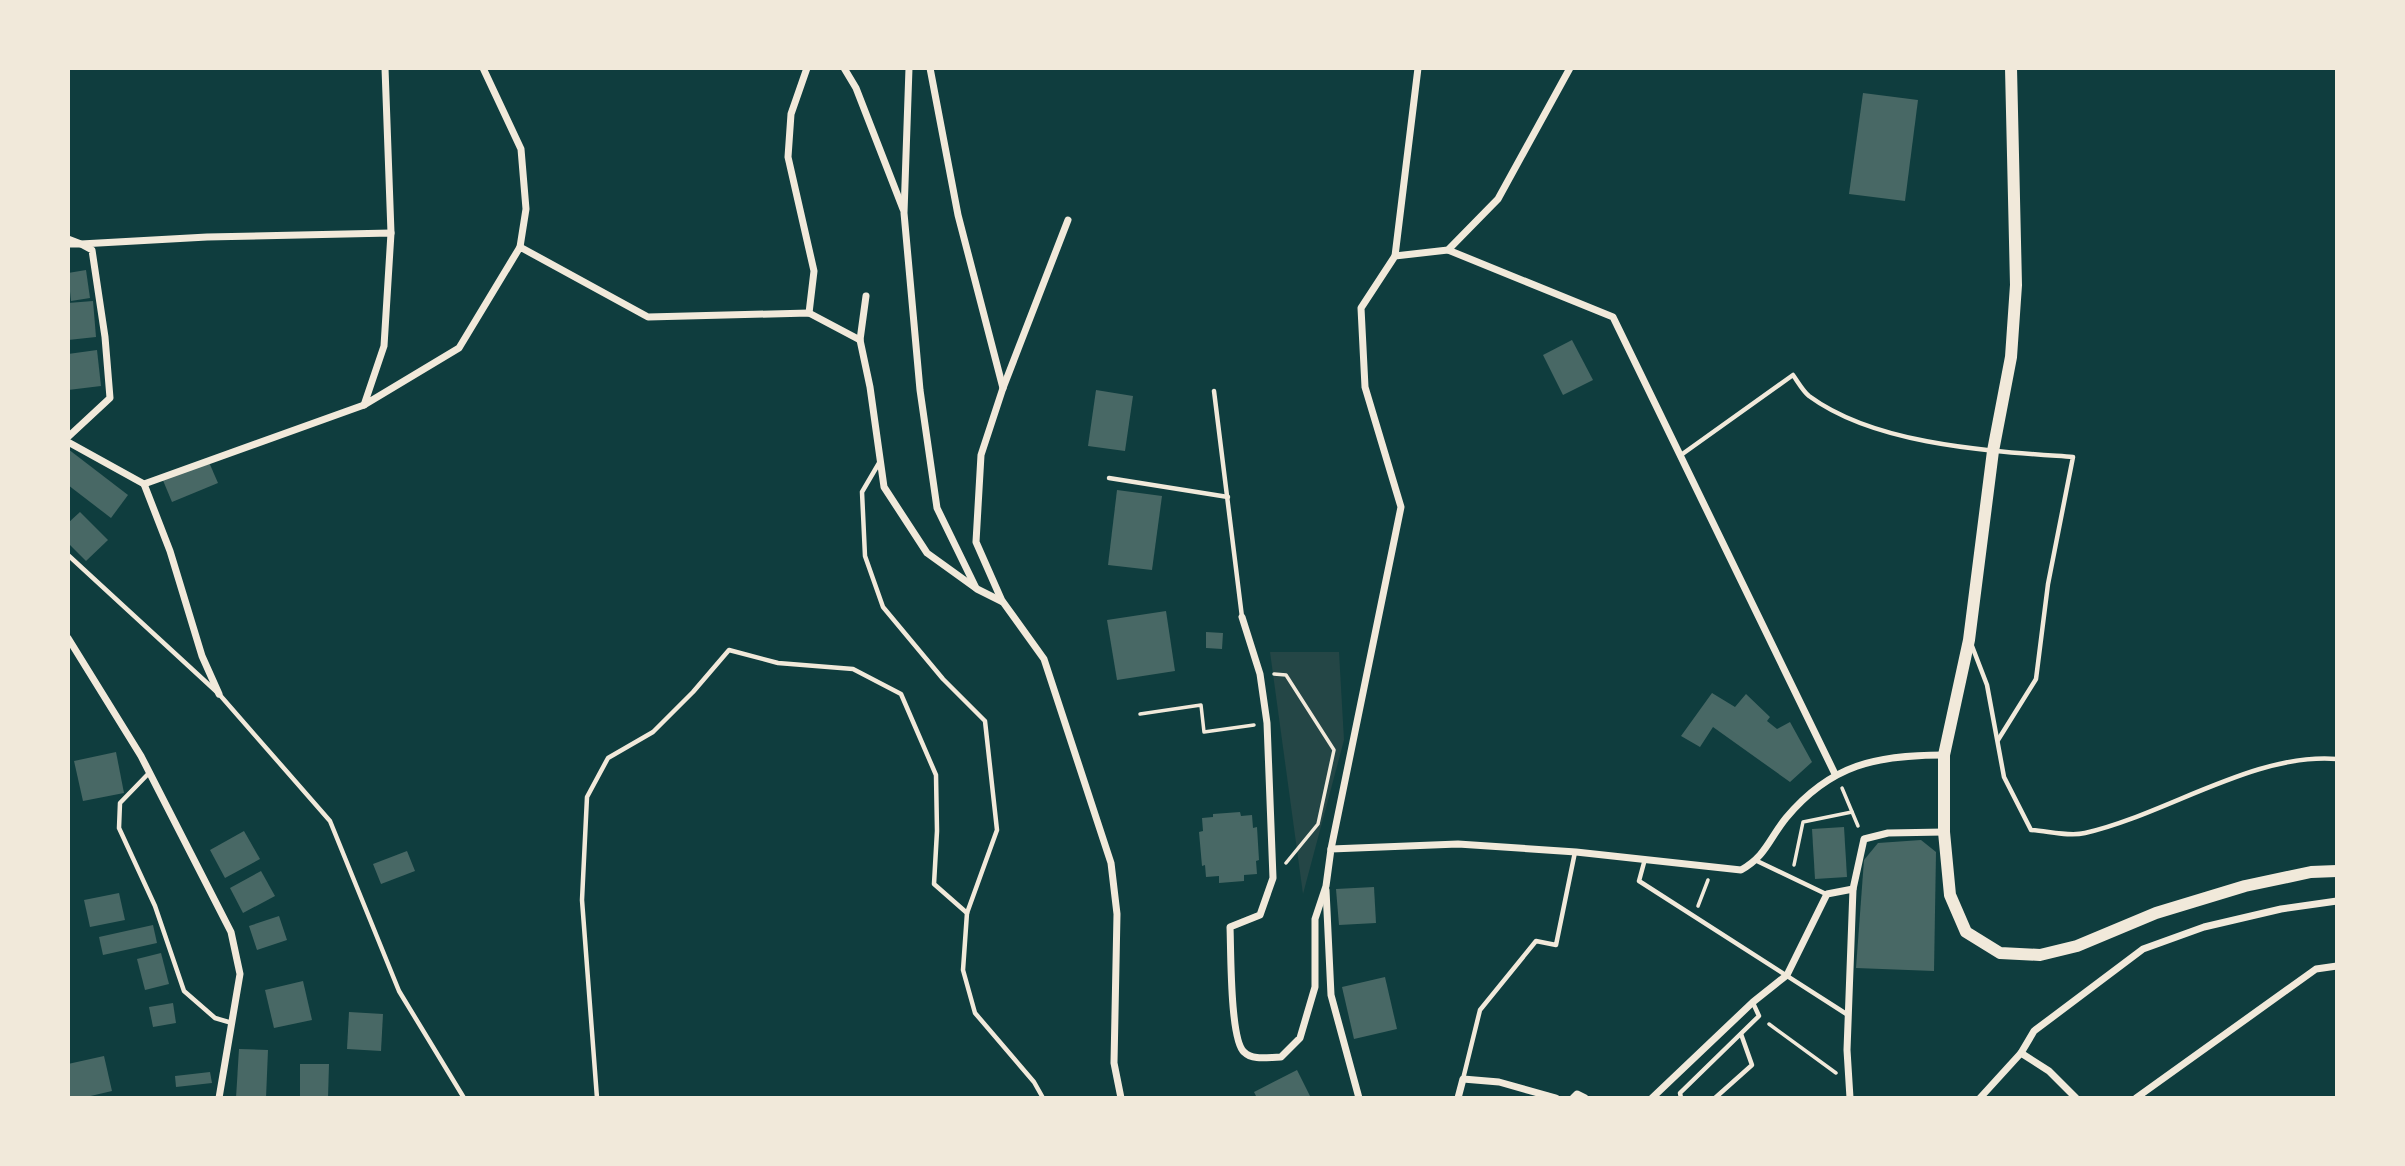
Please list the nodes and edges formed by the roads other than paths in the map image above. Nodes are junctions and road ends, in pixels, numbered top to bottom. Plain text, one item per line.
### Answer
1 (385, 68) edge
2 (483, 68) edge
3 (807, 68) edge
4 (844, 68) edge
5 (909, 68) edge
6 (930, 68) edge
7 (1418, 68) edge
8 (1570, 68) edge
9 (2014, 71) edge
10 (904, 213) junction
11 (1068, 220) dead end
12 (391, 233) junction
13 (68, 239) edge
14 (68, 244) edge
15 (81, 244) junction
16 (520, 247) junction
17 (1448, 250) junction
18 (1395, 256) junction
19 (866, 296) dead end
20 (809, 313) junction
21 (860, 340) junction
22 (1003, 388) junction
23 (1214, 391) dead end
24 (364, 405) junction
25 (68, 440) edge
26 (1993, 451) junction
27 (1681, 455) junction
28 (880, 461) junction
29 (1109, 478) dead end
30 (144, 484) junction
31 (1227, 497) junction
32 (68, 555) edge
33 (977, 589) junction
34 (1003, 602) junction
35 (1242, 617) joint
36 (68, 638) edge
37 (1969, 640) junction
38 (219, 694) junction
39 (1998, 740) junction
40 (1944, 755) junction
41 (2337, 759) edge
42 (150, 773) junction
43 (1835, 774) junction
44 (1944, 832) junction
45 (1331, 849) junction
46 (1576, 852) junction
47 (1645, 858) junction
48 (1758, 861) junction
49 (2337, 871) edge
50 (1326, 886) junction
51 (1853, 889) junction
52 (1827, 894) junction
53 (2337, 901) edge
54 (967, 913) junction
55 (2337, 966) edge
56 (1787, 975) junction
57 (1753, 1002) junction
58 (1848, 1016) junction
59 (232, 1023) junction
60 (1741, 1034) junction
61 (2021, 1053) junction
62 (1463, 1079) junction
63 (2142, 1096) edge
64 (219, 1098) edge
65 (464, 1098) edge
66 (597, 1098) edge
67 (1043, 1098) edge
68 (1121, 1098) edge
69 (1359, 1098) edge
70 (1458, 1098) edge
71 (1556, 1098) edge
72 (1573, 1098) edge
73 (1585, 1098) edge
74 (1652, 1098) edge
75 (1681, 1098) edge
76 (1716, 1098) edge
77 (1850, 1098) edge
78 (1980, 1098) edge
79 (2076, 1098) edge

1 - 12 street
2 - 16 street
3 - 20 street
4 - 10 street
5 - 10 street
6 - 22 street
7 - 18 street
8 - 17 street
9 - 26 main road
10 - 33 street
11 - 22 street
12 - 15 street
12 - 24 street
13 - 15 street
14 - 15 street
15 - 25 street
16 - 20 street
16 - 24 street
17 - 18 street
17 - 27 street
18 - 45 street
19 - 21 street
20 - 21 street
21 - 28 street
22 - 34 street
23 - 31 lane
24 - 30 street
25 - 30 street
26 - 27 lane
26 - 37 main road
26 - 39 lane
27 - 43 street
28 - 33 street
28 - 54 lane
29 - 31 lane
30 - 38 street
31 - 35 lane
32 - 38 lane
33 - 34 street
34 - 68 street
35 - 50 street
36 - 42 street
37 - 39 lane
37 - 40 main road
38 - 65 lane
39 - 41 lane
40 - 43 street
40 - 44 main road
42 - 59 street
42 - 59 lane
43 - 48 street
44 - 49 main road
44 - 51 street
45 - 46 street
45 - 50 street
46 - 47 street
46 - 62 lane
47 - 48 street
47 - 56 lane
48 - 52 lane
50 - 69 street
51 - 52 street
51 - 58 street
52 - 56 street
53 - 61 street
54 - 66 lane
54 - 67 lane
55 - 63 street
56 - 57 street
56 - 58 lane
57 - 60 lane
57 - 74 street
58 - 77 street
59 - 64 street
60 - 75 lane
60 - 76 lane
61 - 78 street
61 - 79 street
62 - 70 street
62 - 71 street
72 - 73 street

